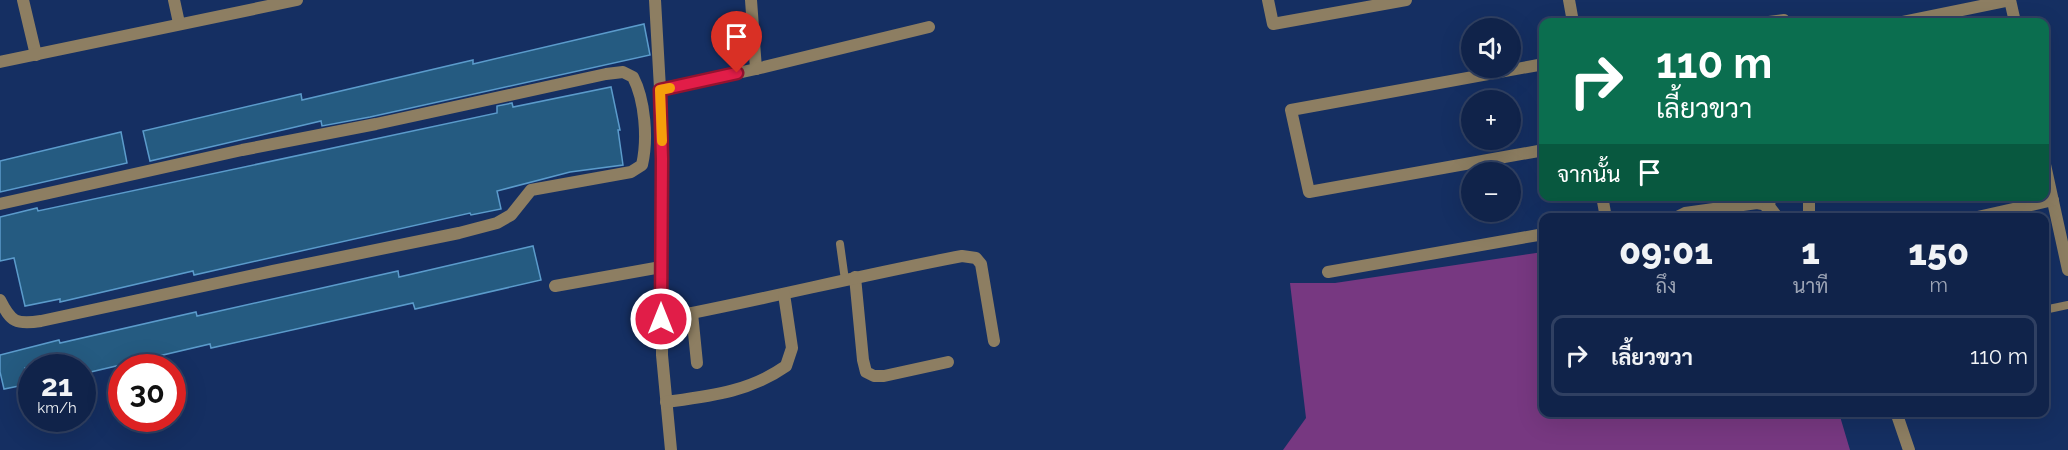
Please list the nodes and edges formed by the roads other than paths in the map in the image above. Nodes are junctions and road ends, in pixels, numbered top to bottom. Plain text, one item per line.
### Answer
1 (23, 0) edge
2 (174, 0) edge
3 (297, 0) edge
4 (655, 0) edge
5 (751, 0) edge
6 (1268, 0) edge
7 (1406, 0) edge
8 (1569, 0) edge
9 (2010, 0) edge
10 (1572, 18) edge
11 (1922, 18) edge
12 (2014, 18) edge
13 (179, 23) junction
14 (929, 27) dead end
15 (36, 55) junction
16 (0, 62) edge
17 (1539, 65) edge
18 (756, 69) junction
19 (660, 90) junction
20 (1539, 151) edge
21 (2049, 182) edge
22 (2053, 200) junction
23 (2049, 201) edge
24 (2049, 201) edge
25 (0, 204) edge
26 (1768, 206) edge
27 (1685, 213) edge
28 (1995, 213) edge
29 (1539, 235) edge
30 (840, 244) dead end
31 (661, 267) junction
32 (2068, 270) edge
33 (1328, 272) dead end
34 (850, 278) junction
35 (555, 286) dead end
36 (784, 294) junction
37 (0, 300) edge
38 (2068, 305) edge
39 (2049, 309) edge
40 (692, 313) junction
41 (661, 319) junction
42 (994, 341) dead end
43 (948, 362) dead end
44 (697, 363) dead end
45 (666, 402) junction
46 (1898, 417) edge
47 (671, 450) edge
48 (1909, 450) edge

1 - 15 street
2 - 13 street
3 - 13 street
4 - 19 street
5 - 18 street
6 - 7 street
8 - 10 street
9 - 11 street
9 - 12 street
13 - 15 street
14 - 18 street
15 - 16 street
17 - 20 street
18 - 19 street
19 - 31 street
21 - 22 street
22 - 24 street
22 - 32 street
23 - 28 street
25 - 37 street
26 - 27 street
29 - 33 street
30 - 34 lane
31 - 35 street
31 - 41 street
34 - 36 street
34 - 42 street
34 - 43 street
36 - 40 street
36 - 45 street
38 - 39 lane
40 - 41 street
40 - 44 street
41 - 45 street
45 - 47 street
46 - 48 street

